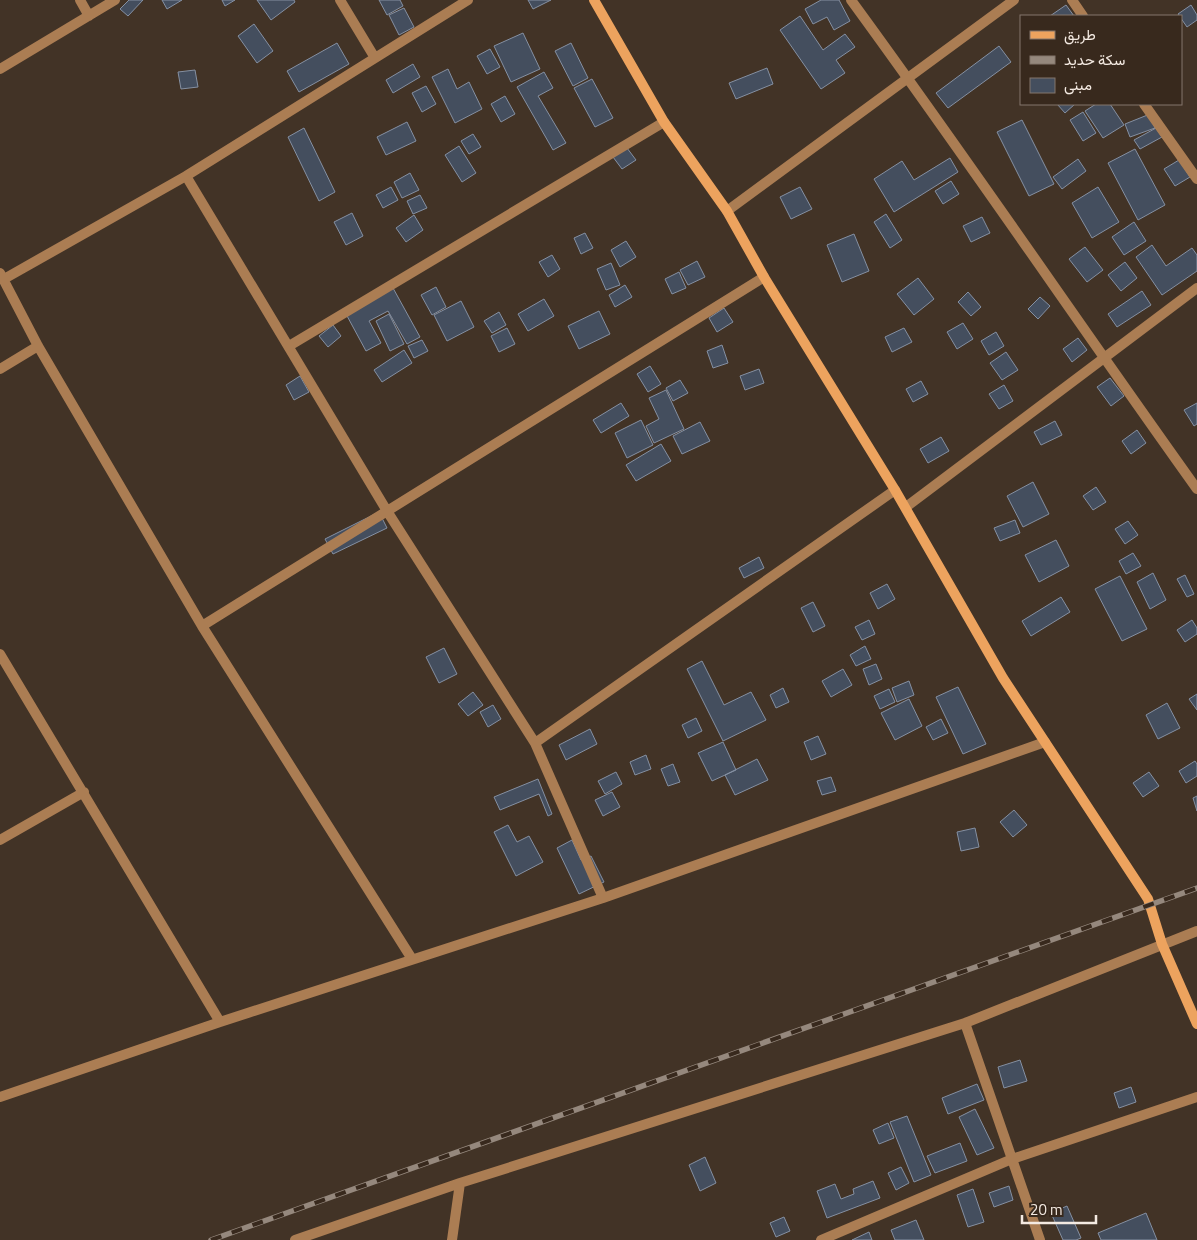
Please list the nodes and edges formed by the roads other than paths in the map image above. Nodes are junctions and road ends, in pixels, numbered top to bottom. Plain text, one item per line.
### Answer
1 (80, 0) edge
2 (115, 0) edge
3 (340, 0) edge
4 (468, 0) edge
5 (594, 0) edge
6 (851, 0) edge
7 (1014, 0) edge
8 (1072, 0) edge
9 (1082, 15) edge
10 (89, 16) junction
11 (375, 58) junction
12 (0, 69) edge
13 (908, 78) junction
14 (1145, 105) edge
15 (664, 122) junction
16 (186, 176) junction
17 (1197, 179) edge
18 (727, 211) junction
19 (2, 276) edge
20 (764, 277) junction
21 (1197, 288) edge
22 (38, 346) junction
23 (289, 346) junction
24 (1104, 359) junction
25 (0, 369) edge
26 (1197, 489) edge
27 (895, 490) junction
28 (906, 507) junction
29 (387, 511) junction
30 (202, 626) junction
31 (0, 654) edge
32 (1045, 742) junction
33 (535, 744) junction
34 (84, 792) junction
35 (0, 840) edge
36 (603, 898) junction
37 (1197, 931) edge
38 (1162, 944) junction
39 (412, 959) junction
40 (220, 1022) junction
41 (965, 1023) junction
42 (1197, 1024) edge
43 (0, 1097) edge
44 (1197, 1097) edge
45 (1012, 1159) junction
46 (460, 1183) junction
47 (295, 1240) edge
48 (452, 1240) edge
49 (821, 1240) edge
50 (1040, 1240) edge

1 - 10 street
2 - 10 street
3 - 11 street
4 - 11 street
5 - 15 street
6 - 13 street
7 - 13 street
8 - 9 street
10 - 12 street
11 - 16 street
13 - 18 street
13 - 24 street
14 - 17 street
15 - 18 street
15 - 23 street
16 - 19 street
16 - 23 street
18 - 20 street
19 - 22 street
20 - 27 street
20 - 29 street
21 - 24 street
22 - 25 street
22 - 30 street
23 - 29 street
24 - 26 street
24 - 28 street
27 - 28 street
27 - 33 street
28 - 32 street
29 - 30 street
29 - 33 street
30 - 39 street
31 - 34 street
32 - 36 street
32 - 38 street
33 - 36 street
34 - 35 street
34 - 40 street
36 - 39 street
37 - 38 street
38 - 41 street
38 - 42 street
39 - 40 street
40 - 43 street
41 - 45 street
41 - 46 street
44 - 45 street
45 - 49 street
45 - 50 street
46 - 47 street
46 - 48 street

